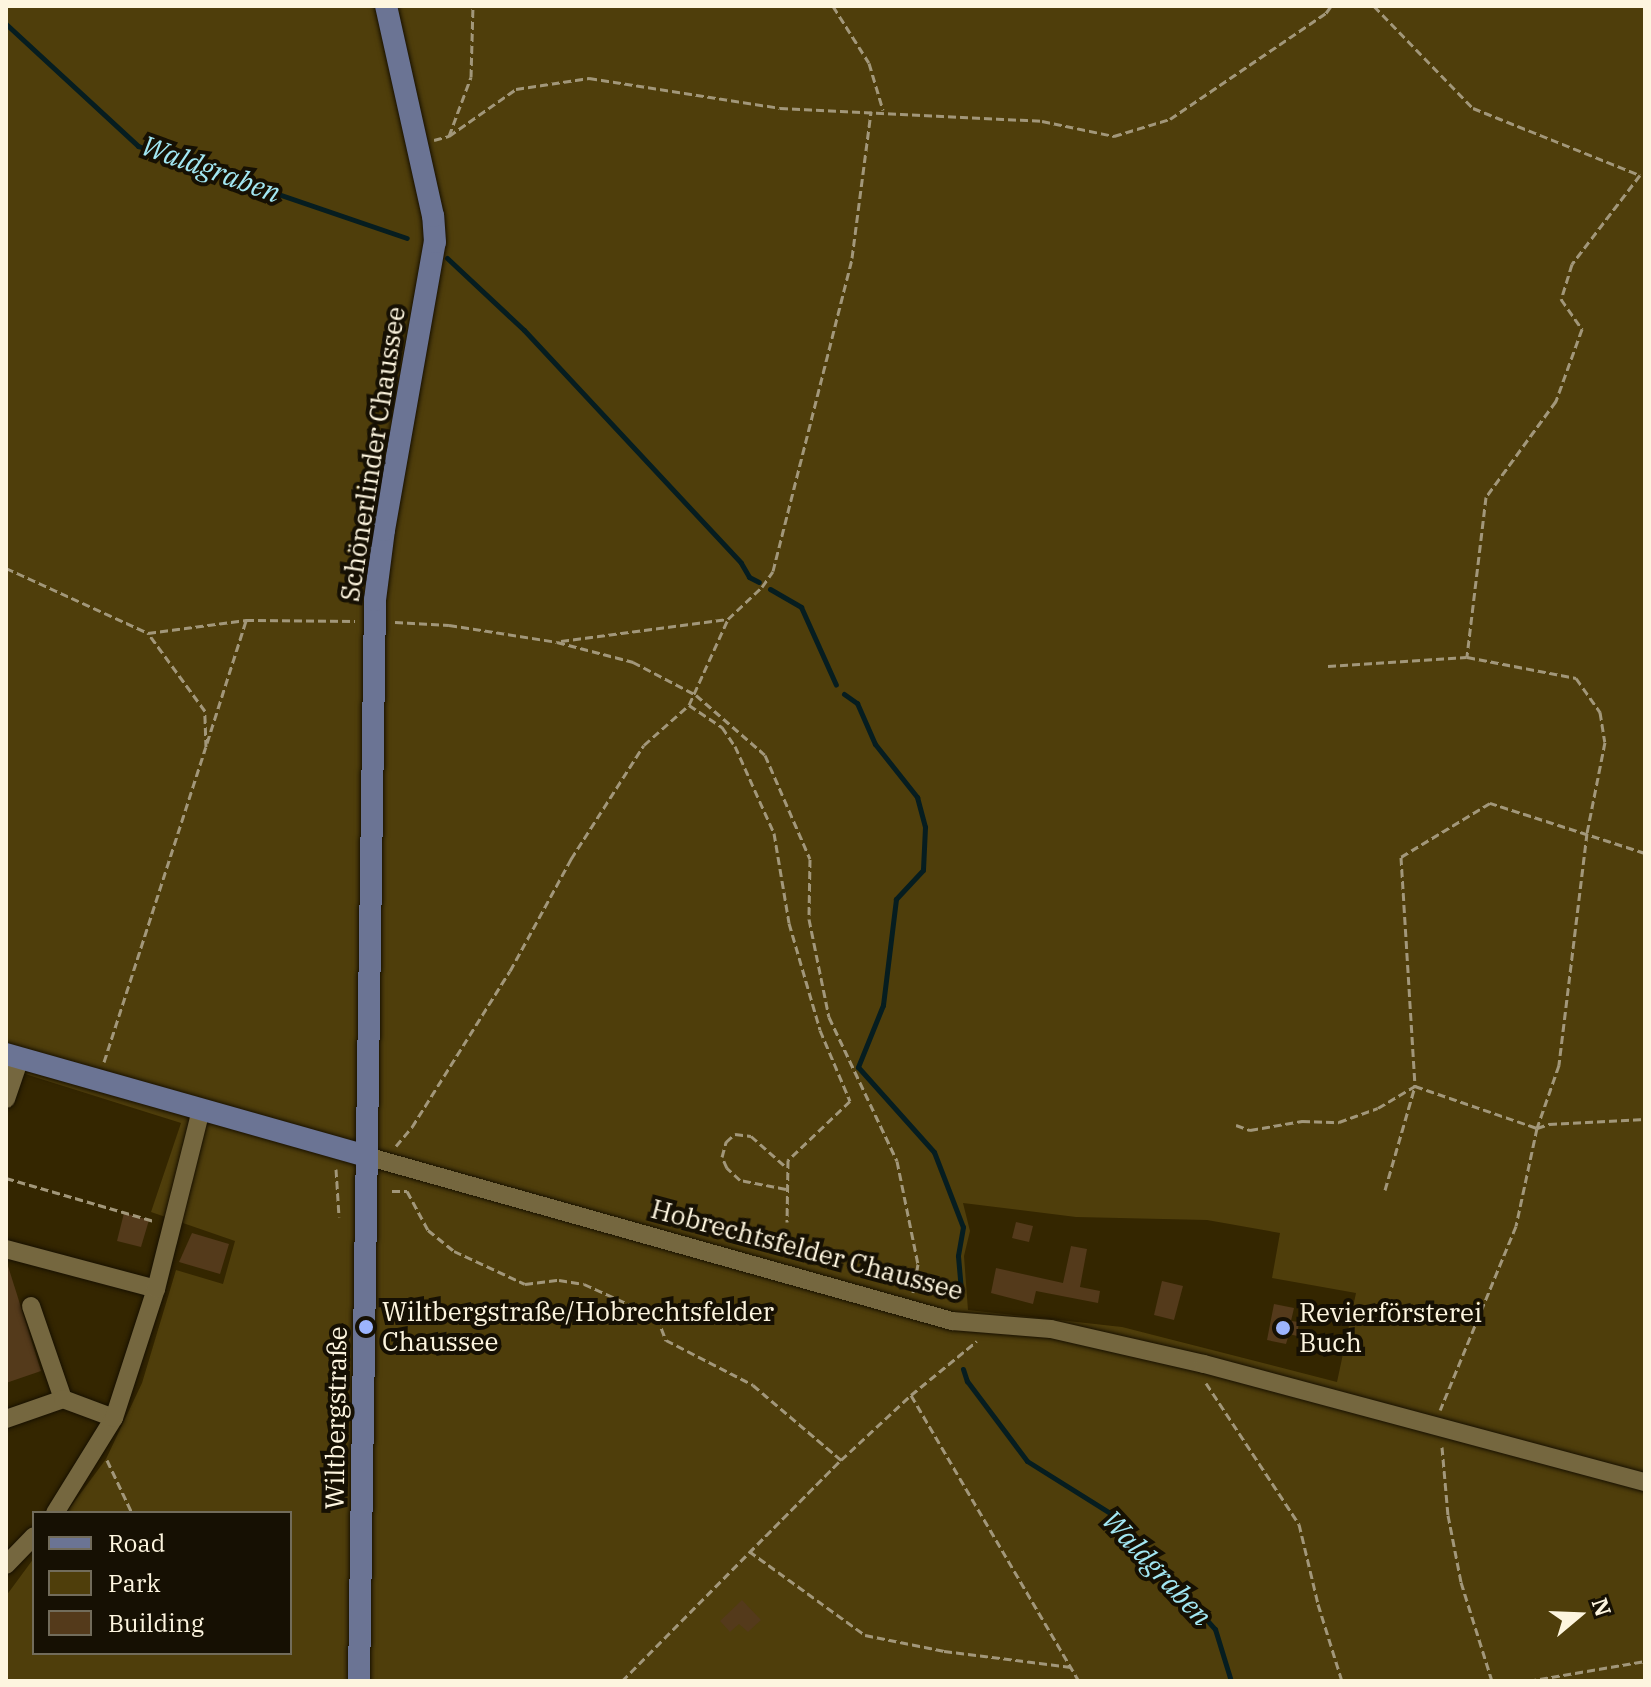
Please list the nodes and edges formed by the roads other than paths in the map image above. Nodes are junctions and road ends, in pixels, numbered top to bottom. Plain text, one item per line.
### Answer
1 (386, 6) edge
2 (13, 1056) edge
3 (6, 1099) edge
4 (201, 1110) junction
5 (366, 1156) junction
6 (6, 1249) edge
7 (36, 1258) junction
8 (6, 1263) edge
9 (156, 1289) junction
10 (31, 1306) dead end
11 (63, 1399) junction
12 (114, 1418) junction
13 (6, 1419) edge
14 (1645, 1482) edge
15 (56, 1511) edge
16 (32, 1538) edge
17 (6, 1565) edge
18 (359, 1681) edge

1 - 5 main road, Schönerlinder Chaussee
2 - 3 street
2 - 4 main road, Hobrechtsfelder Chaussee
4 - 5 main road, Hobrechtsfelder Chaussee
4 - 9 street
5 - 14 street, Hobrechtsfelder Chaussee
5 - 18 main road, Wiltbergstraße
6 - 7 street
7 - 8 street
7 - 9 street
9 - 12 street
10 - 11 street
11 - 12 street
11 - 13 street
12 - 15 street
16 - 17 street

